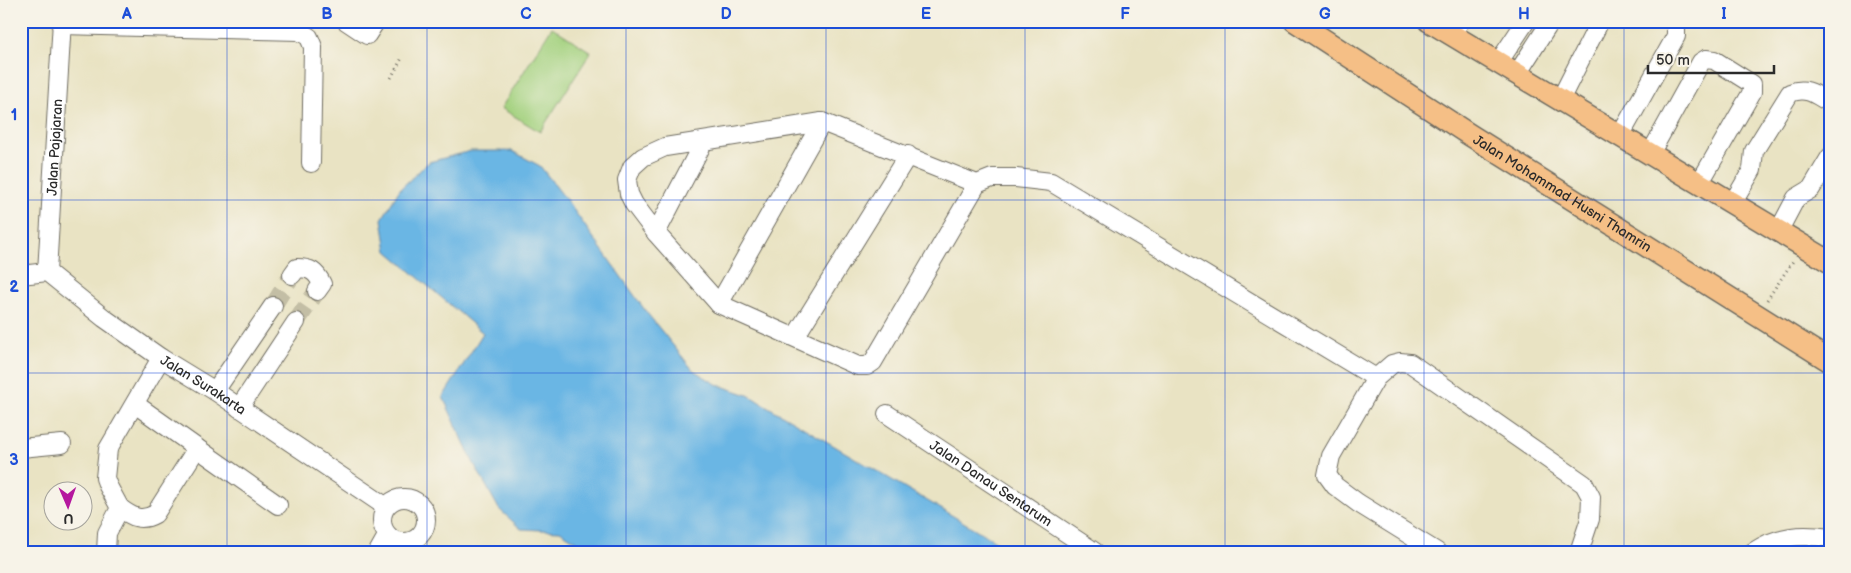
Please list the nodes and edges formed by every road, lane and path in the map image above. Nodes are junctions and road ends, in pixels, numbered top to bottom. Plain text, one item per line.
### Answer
1 (346, 21) edge
2 (376, 21) edge
3 (1429, 21) edge
4 (1526, 21) edge
5 (1551, 21) edge
6 (1600, 21) edge
7 (1676, 21) edge
8 (1299, 22) edge
9 (62, 23) edge
10 (1456, 28) edge
11 (402, 58) dead end
12 (1498, 63) junction
13 (1517, 74) junction
14 (391, 78) dead end
15 (1560, 100) junction
16 (1830, 103) edge
17 (1830, 114) edge
18 (822, 122) junction
19 (1620, 136) junction
20 (704, 141) junction
21 (1830, 141) edge
22 (1650, 154) junction
23 (908, 155) junction
24 (1830, 157) edge
25 (311, 163) dead end
26 (1752, 170) junction
27 (977, 184) junction
28 (1699, 184) junction
29 (1796, 198) junction
30 (1732, 204) junction
31 (1778, 232) junction
32 (656, 233) junction
33 (1803, 246) junction
34 (1830, 262) edge
35 (47, 272) junction
36 (21, 275) edge
37 (292, 275) dead end
38 (317, 291) dead end
39 (719, 304) junction
40 (273, 306) tunnel mouth
41 (1756, 315) junction
42 (296, 322) tunnel mouth
43 (795, 337) junction
44 (161, 358) junction
45 (1830, 361) edge
46 (1376, 378) junction
47 (215, 391) junction
48 (135, 404) junction
49 (239, 408) junction
50 (887, 414) dead end
51 (62, 444) dead end
52 (21, 448) edge
53 (198, 448) junction
54 (278, 504) dead end
55 (385, 506) junction
56 (120, 508) junction
57 (1830, 538) edge
58 (395, 544) edge
59 (1584, 550) edge
60 (106, 552) edge
61 (378, 552) edge
62 (1095, 552) edge
63 (1437, 552) edge
64 (1753, 552) edge

1 - 2 street
3 - 10 main road
4 - 12 street
5 - 13 street
6 - 15 street
7 - 19 street
8 - 41 main road, Jalan Mohammad Husni Thamrin
9 - 25 street
9 - 35 street, Jalan Pajajaran
10 - 12 main road
11 - 14 path
12 - 13 main road
13 - 15 main road
15 - 19 main road
16 - 26 street
17 - 26 street
18 - 20 street
18 - 23 street
18 - 39 street
19 - 22 main road
20 - 32 street
20 - 32 street
21 - 29 street
22 - 28 main road
22 - 28 street
23 - 27 street
23 - 43 street
24 - 29 street
26 - 30 street
27 - 43 street
27 - 46 street
28 - 30 main road
29 - 31 street
30 - 31 main road
31 - 33 main road
32 - 39 street
33 - 34 main road
33 - 41 path
35 - 36 street
35 - 44 street, Jalan Surakarta
37 - 38 street
39 - 43 street
40 - 47 street
41 - 45 main road, Jalan Mohammad Husni Thamrin
42 - 49 street
44 - 47 street, Jalan Surakarta
44 - 48 street
46 - 59 street
46 - 63 street
47 - 49 street, Jalan Surakarta
48 - 53 street
48 - 56 street
49 - 55 street, Jalan Surakarta
50 - 62 street, Jalan Danau Sentarum
51 - 52 street
53 - 54 street
53 - 56 street
55 - 58 street
55 - 58 street
56 - 60 street
57 - 64 street
58 - 61 street

